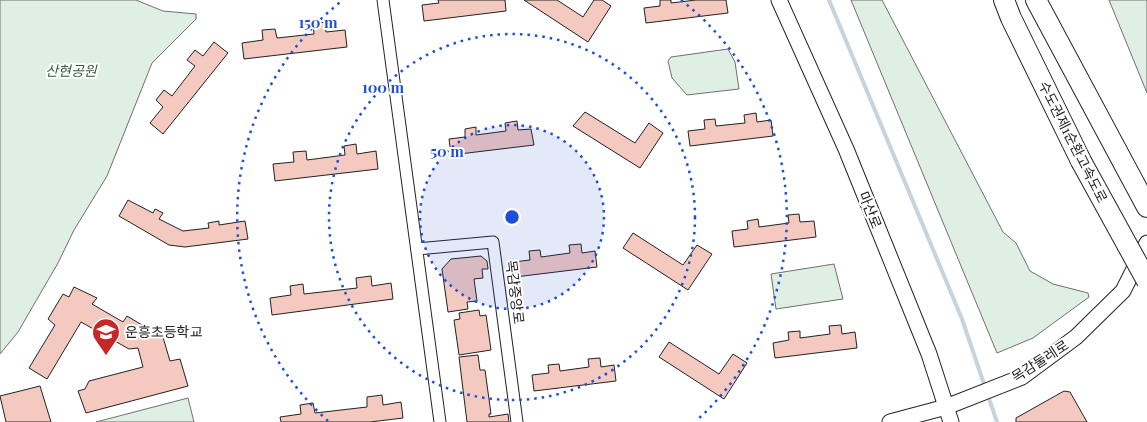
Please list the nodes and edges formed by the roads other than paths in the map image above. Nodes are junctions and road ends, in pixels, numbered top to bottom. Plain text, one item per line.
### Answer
1 (383, 0) edge
2 (1004, 0) edge
3 (1036, 0) edge
4 (779, 1) edge
5 (1147, 207) edge
6 (1147, 243) edge
7 (417, 249) junction
8 (1147, 281) edge
9 (946, 407) junction
10 (440, 422) edge
11 (516, 422) edge
12 (890, 422) edge
13 (951, 422) edge

1 - 7 street
2 - 8 highway, 수도권제1순환고속도로, bridge
3 - 5 highway
4 - 9 street, 마산로
6 - 9 street, 목감둘레로
7 - 10 street
7 - 11 street, 목감중앙로
9 - 12 street, 목감둘레로
9 - 13 street, 마산로

